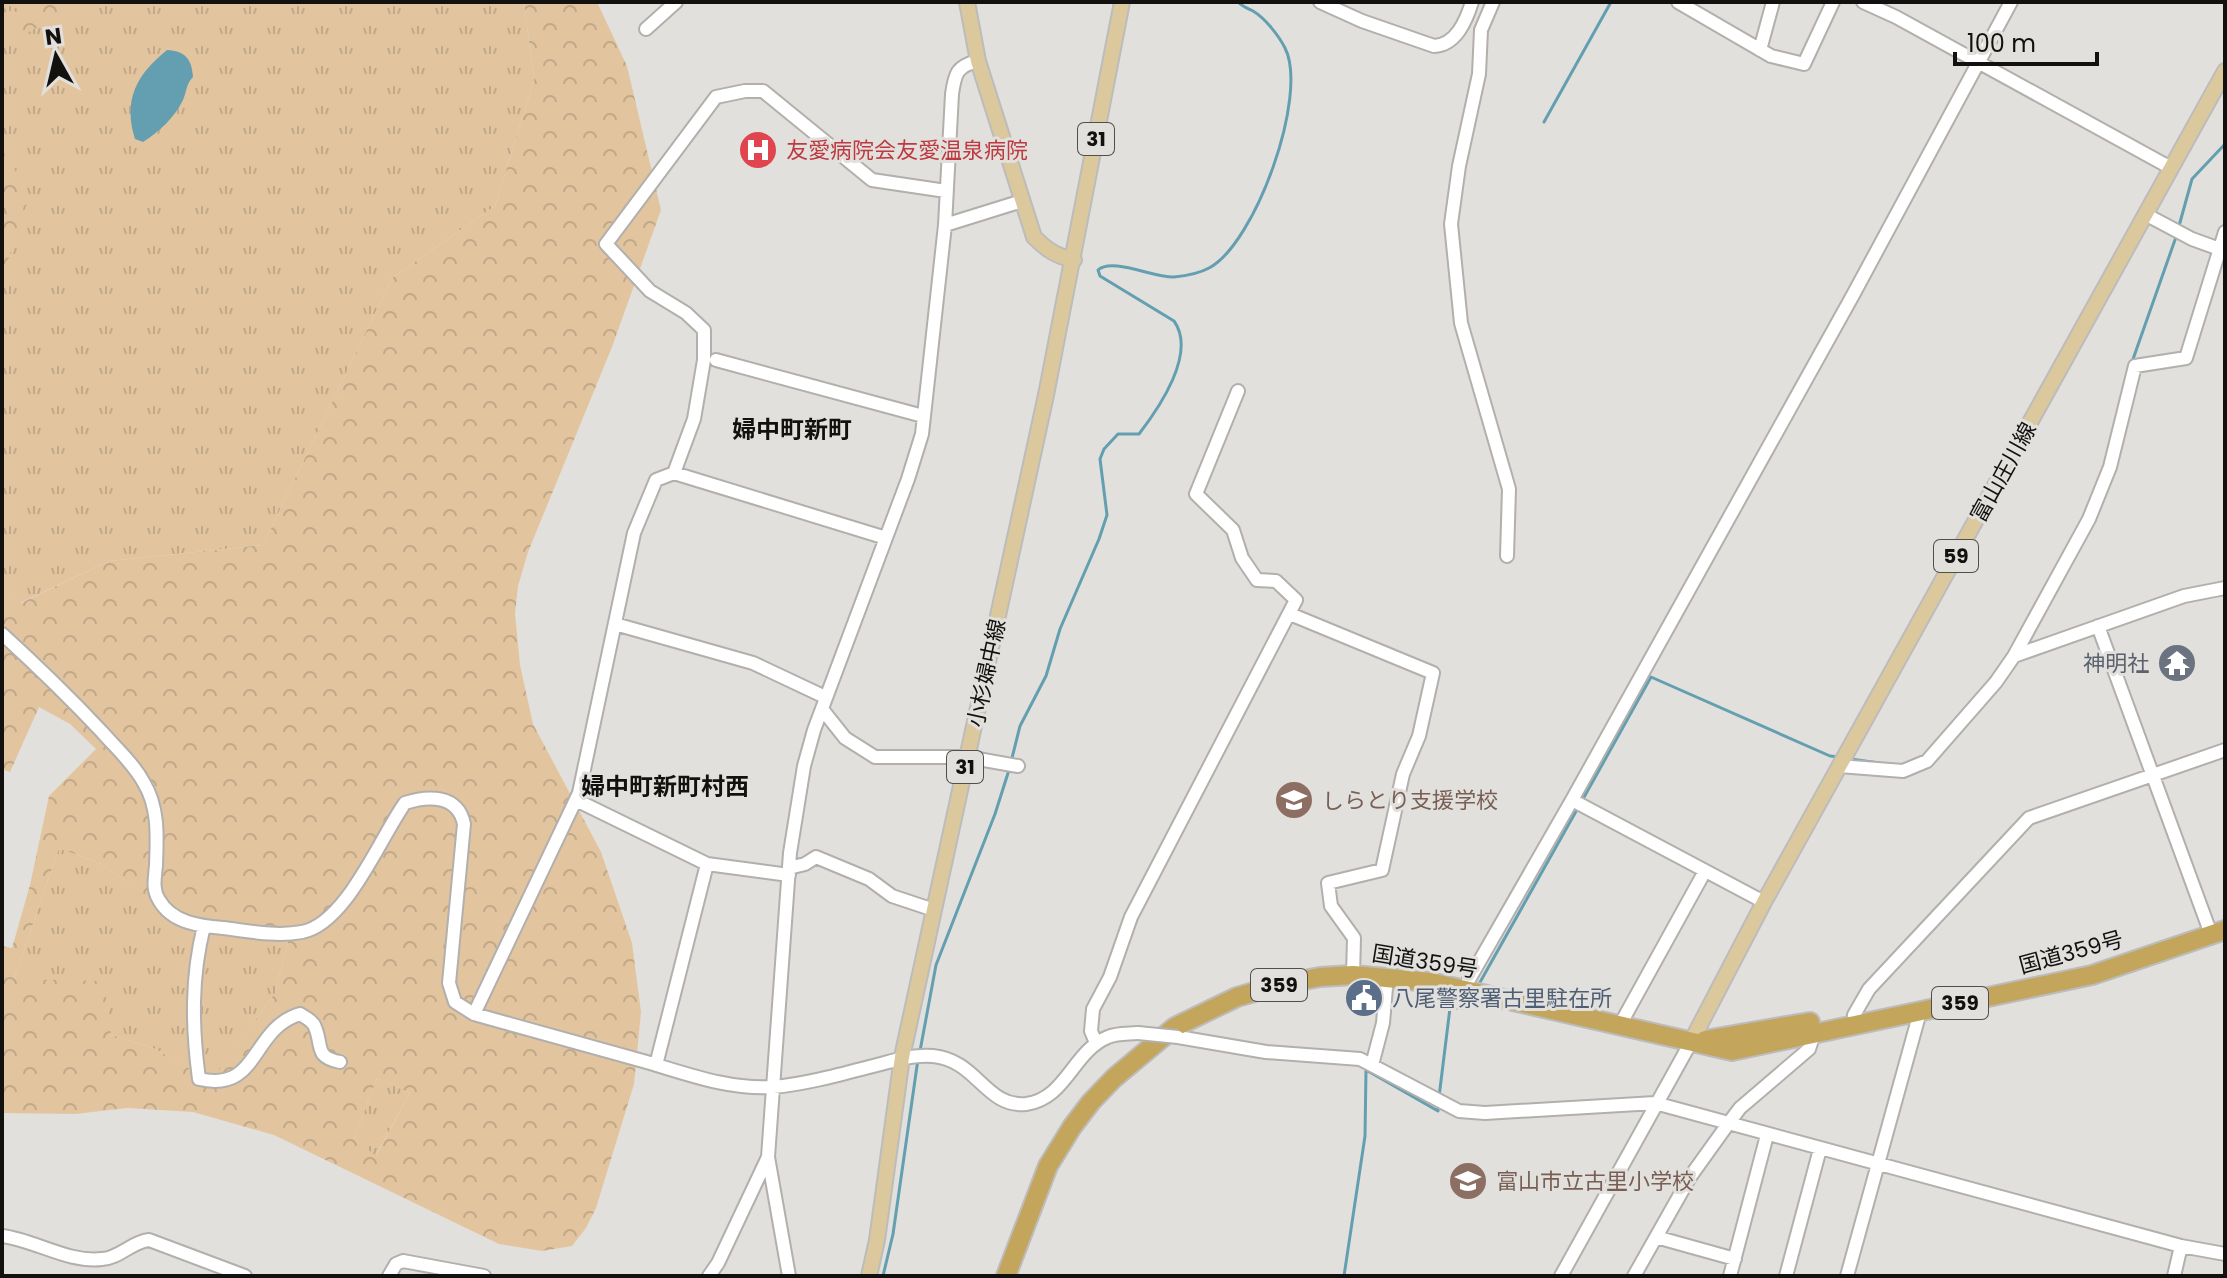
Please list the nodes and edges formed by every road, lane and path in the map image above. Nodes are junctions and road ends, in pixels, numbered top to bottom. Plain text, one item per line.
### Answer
1 (676, 2) edge
2 (967, 2) edge
3 (1122, 2) edge
4 (1320, 2) edge
5 (1472, 2) edge
6 (1493, 2) edge
7 (1678, 2) edge
8 (1773, 2) edge
9 (1833, 2) edge
10 (1863, 2) edge
11 (2011, 2) edge
12 (646, 29) dead end
13 (1760, 50) junction
14 (978, 61) junction
15 (1978, 62) junction
16 (2225, 71) edge
17 (2171, 168) junction
18 (946, 191) junction
19 (1022, 201) junction
20 (2145, 214) junction
21 (945, 225) junction
22 (2225, 232) edge
23 (2222, 250) edge
24 (1074, 260) junction
25 (716, 360) dead end
26 (1238, 391) dead end
27 (923, 416) junction
28 (674, 473) junction
29 (886, 538) junction
30 (1507, 556) dead end
31 (2225, 588) edge
32 (1290, 614) junction
33 (615, 624) junction
34 (2098, 626) junction
35 (2, 634) edge
36 (2014, 656) junction
37 (822, 703) junction
38 (2225, 750) edge
39 (967, 757) junction
40 (1018, 766) dead end
41 (1839, 766) junction
42 (2155, 774) junction
43 (576, 800) junction
44 (1572, 800) junction
45 (707, 864) junction
46 (1705, 871) junction
47 (789, 872) junction
48 (1764, 902) junction
49 (934, 910) junction
50 (2219, 925) edge
51 (204, 926) junction
52 (1353, 975) junction
53 (1387, 976) junction
54 (1463, 990) junction
55 (1920, 1012) junction
56 (474, 1014) junction
57 (1854, 1015) junction
58 (1620, 1025) junction
59 (1814, 1034) junction
60 (1691, 1042) junction
61 (1096, 1043) junction
62 (902, 1057) junction
63 (340, 1062) dead end
64 (656, 1065) junction
65 (1372, 1065) junction
66 (772, 1087) junction
67 (1655, 1103) junction
68 (1728, 1124) junction
69 (1767, 1135) junction
70 (1820, 1149) junction
71 (768, 1157) junction
72 (1877, 1165) junction
73 (2, 1236) edge
74 (1656, 1237) junction
75 (2181, 1246) junction
76 (2225, 1254) edge
77 (1735, 1259) junction
78 (245, 1276) edge
79 (389, 1276) edge
80 (484, 1276) edge
81 (709, 1276) edge
82 (789, 1276) edge
83 (869, 1276) edge
84 (1006, 1276) edge
85 (1561, 1276) edge
86 (1634, 1276) edge
87 (1730, 1276) edge
88 (1786, 1276) edge
89 (1847, 1276) edge
90 (2174, 1276) edge

1 - 12 street
2 - 14 main road
3 - 24 main road, 小杉婦中線 / 31
4 - 5 street
6 - 30 street
7 - 13 street
8 - 13 street
9 - 13 street
10 - 15 street
11 - 15 street
14 - 18 street
14 - 19 main road
15 - 17 street
15 - 44 street
16 - 17 main road, 富山庄川線 / 59
17 - 20 main road, 富山庄川線 / 59
18 - 21 street
18 - 28 street
19 - 21 street
19 - 24 main road
20 - 23 street
20 - 41 main road, 富山庄川線 / 59
21 - 27 street
22 - 23 street
23 - 36 street
24 - 39 main road, 小杉婦中線 / 31
25 - 27 street
26 - 32 street
27 - 29 street
28 - 29 street
28 - 33 street
29 - 37 street
31 - 34 street
32 - 52 street
32 - 61 street
33 - 37 street
33 - 43 street
34 - 36 street
34 - 42 street
35 - 51 street
36 - 41 street
37 - 39 street
37 - 47 street
38 - 42 street
39 - 40 street
39 - 49 main road, 小杉婦中線 / 31
41 - 48 main road, 富山庄川線 / 59
42 - 50 street
42 - 57 street
43 - 45 street
43 - 56 street
44 - 46 street
44 - 54 street
45 - 47 street
45 - 64 street
46 - 48 street
46 - 58 street
47 - 49 street
47 - 66 street
48 - 60 main road, 富山庄川線 / 59
49 - 62 main road, 小杉婦中線 / 31
50 - 55 highway, 国道359号 / 359
50 - 57 highway, 国道359号 / 359
51 - 56 street
51 - 63 street
52 - 53 highway, 国道359号 / 359
52 - 84 highway, 国道359号 / 359
53 - 54 highway, 国道359号 / 359
53 - 65 street
54 - 58 highway, 国道359号 / 359
55 - 59 highway, 国道359号 / 359
55 - 72 street
56 - 64 street
57 - 60 highway, 国道359号 / 359
58 - 60 highway, 国道359号 / 359
59 - 60 highway, 国道359号 / 359
59 - 68 street
60 - 67 street
61 - 62 street
61 - 65 street, bridge
62 - 66 street
62 - 83 main road, 小杉婦中線 / 31
64 - 66 street
65 - 67 street
66 - 71 street
67 - 68 street
67 - 85 street
68 - 69 street
68 - 74 street
69 - 70 street
69 - 77 street
70 - 72 street
70 - 88 street
71 - 81 street
71 - 82 street
72 - 75 street
72 - 89 street
73 - 78 street
74 - 77 street
74 - 86 street
75 - 76 street
75 - 90 street
77 - 87 street
79 - 80 street

